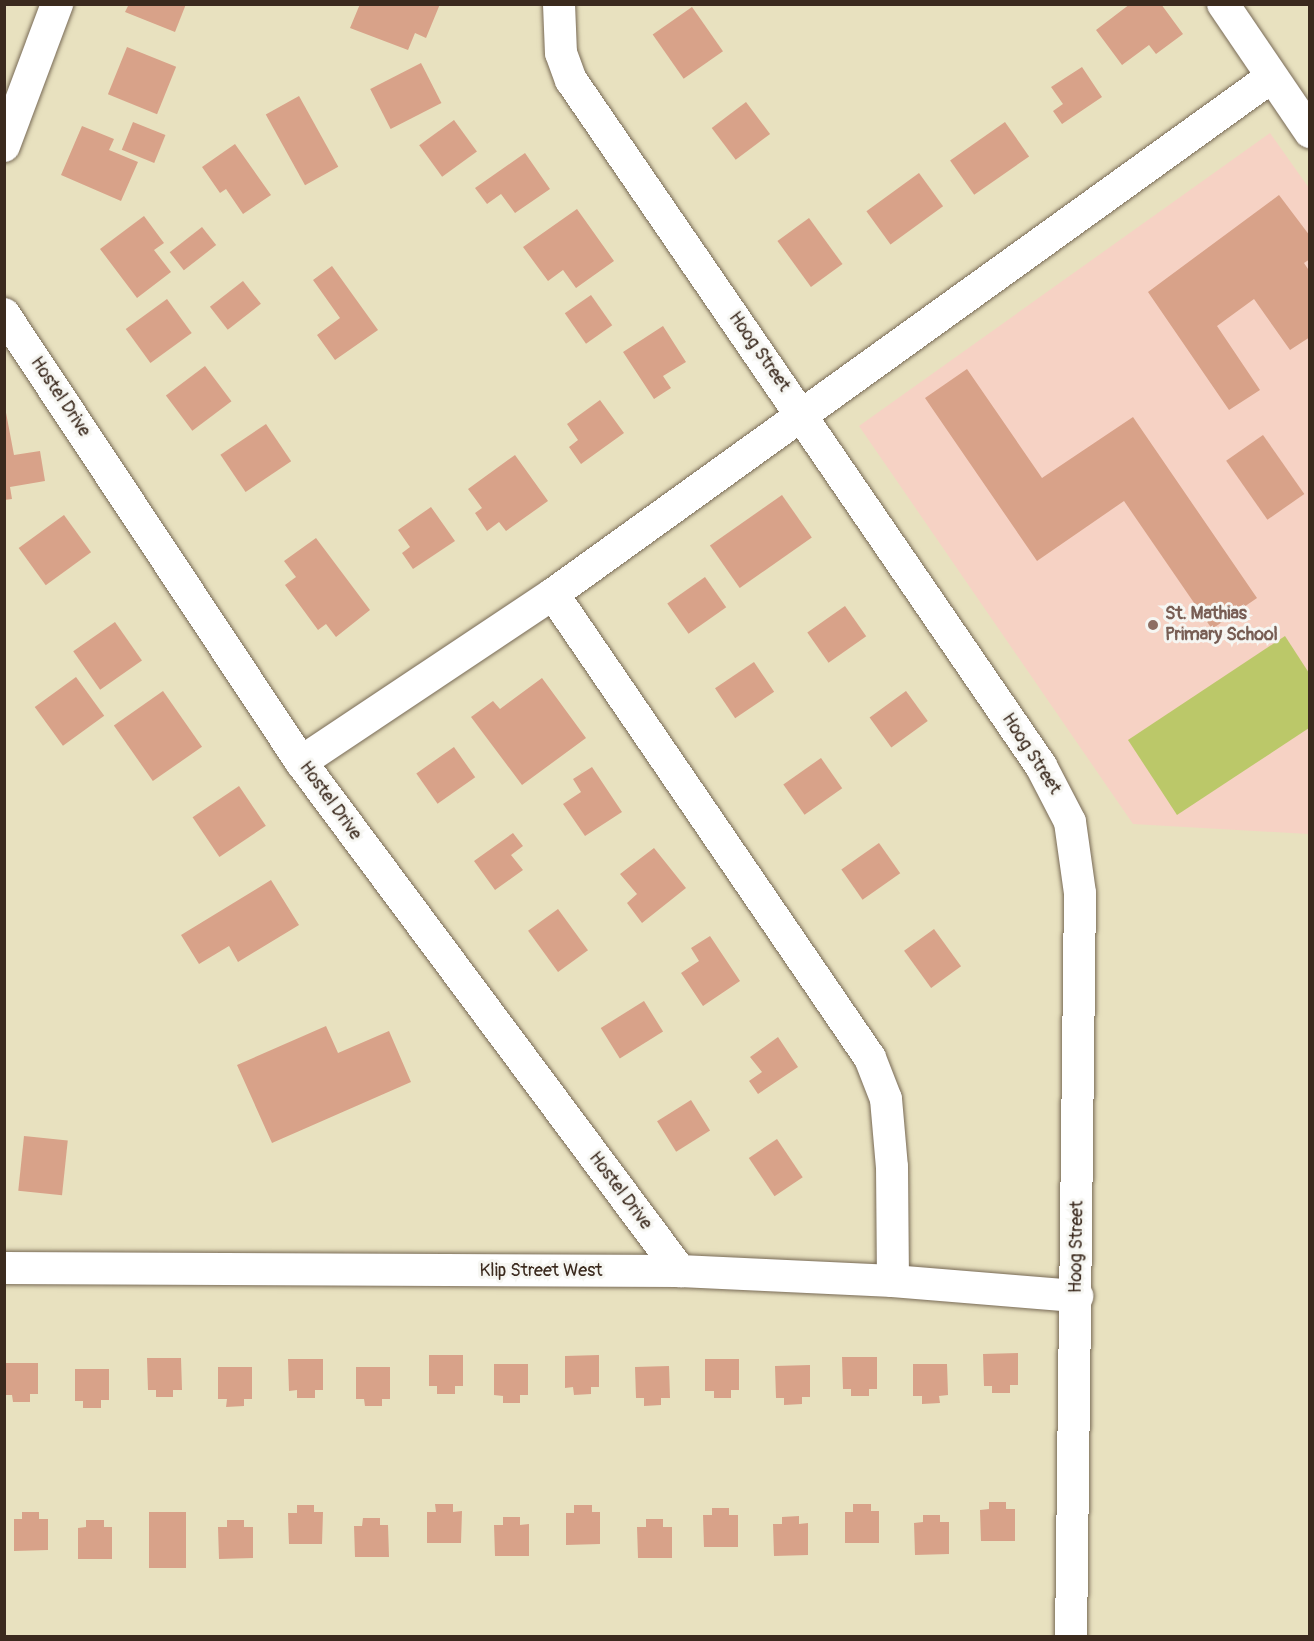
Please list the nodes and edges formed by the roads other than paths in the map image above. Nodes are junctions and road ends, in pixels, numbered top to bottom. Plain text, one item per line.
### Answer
1 (57, 4) edge
2 (559, 4) edge
3 (1223, 4) edge
4 (1270, 78) junction
5 (1310, 132) edge
6 (4, 146) edge
7 (4, 314) edge
8 (801, 413) junction
9 (553, 594) junction
10 (301, 762) junction
11 (4, 1268) edge
12 (680, 1271) junction
13 (892, 1281) junction
14 (1077, 1296) junction
15 (1071, 1636) edge

1 - 6 street
2 - 8 street, Hoog Street
3 - 4 street
4 - 5 street
4 - 8 street
7 - 10 street, Hostel Drive
8 - 9 street
8 - 14 street, Hoog Street
9 - 10 street
9 - 13 street
10 - 12 street, Hostel Drive
11 - 12 street, Klip Street West
12 - 13 street, Klip Street West
13 - 14 street, Klip Street West
14 - 15 street, Hoog Street

